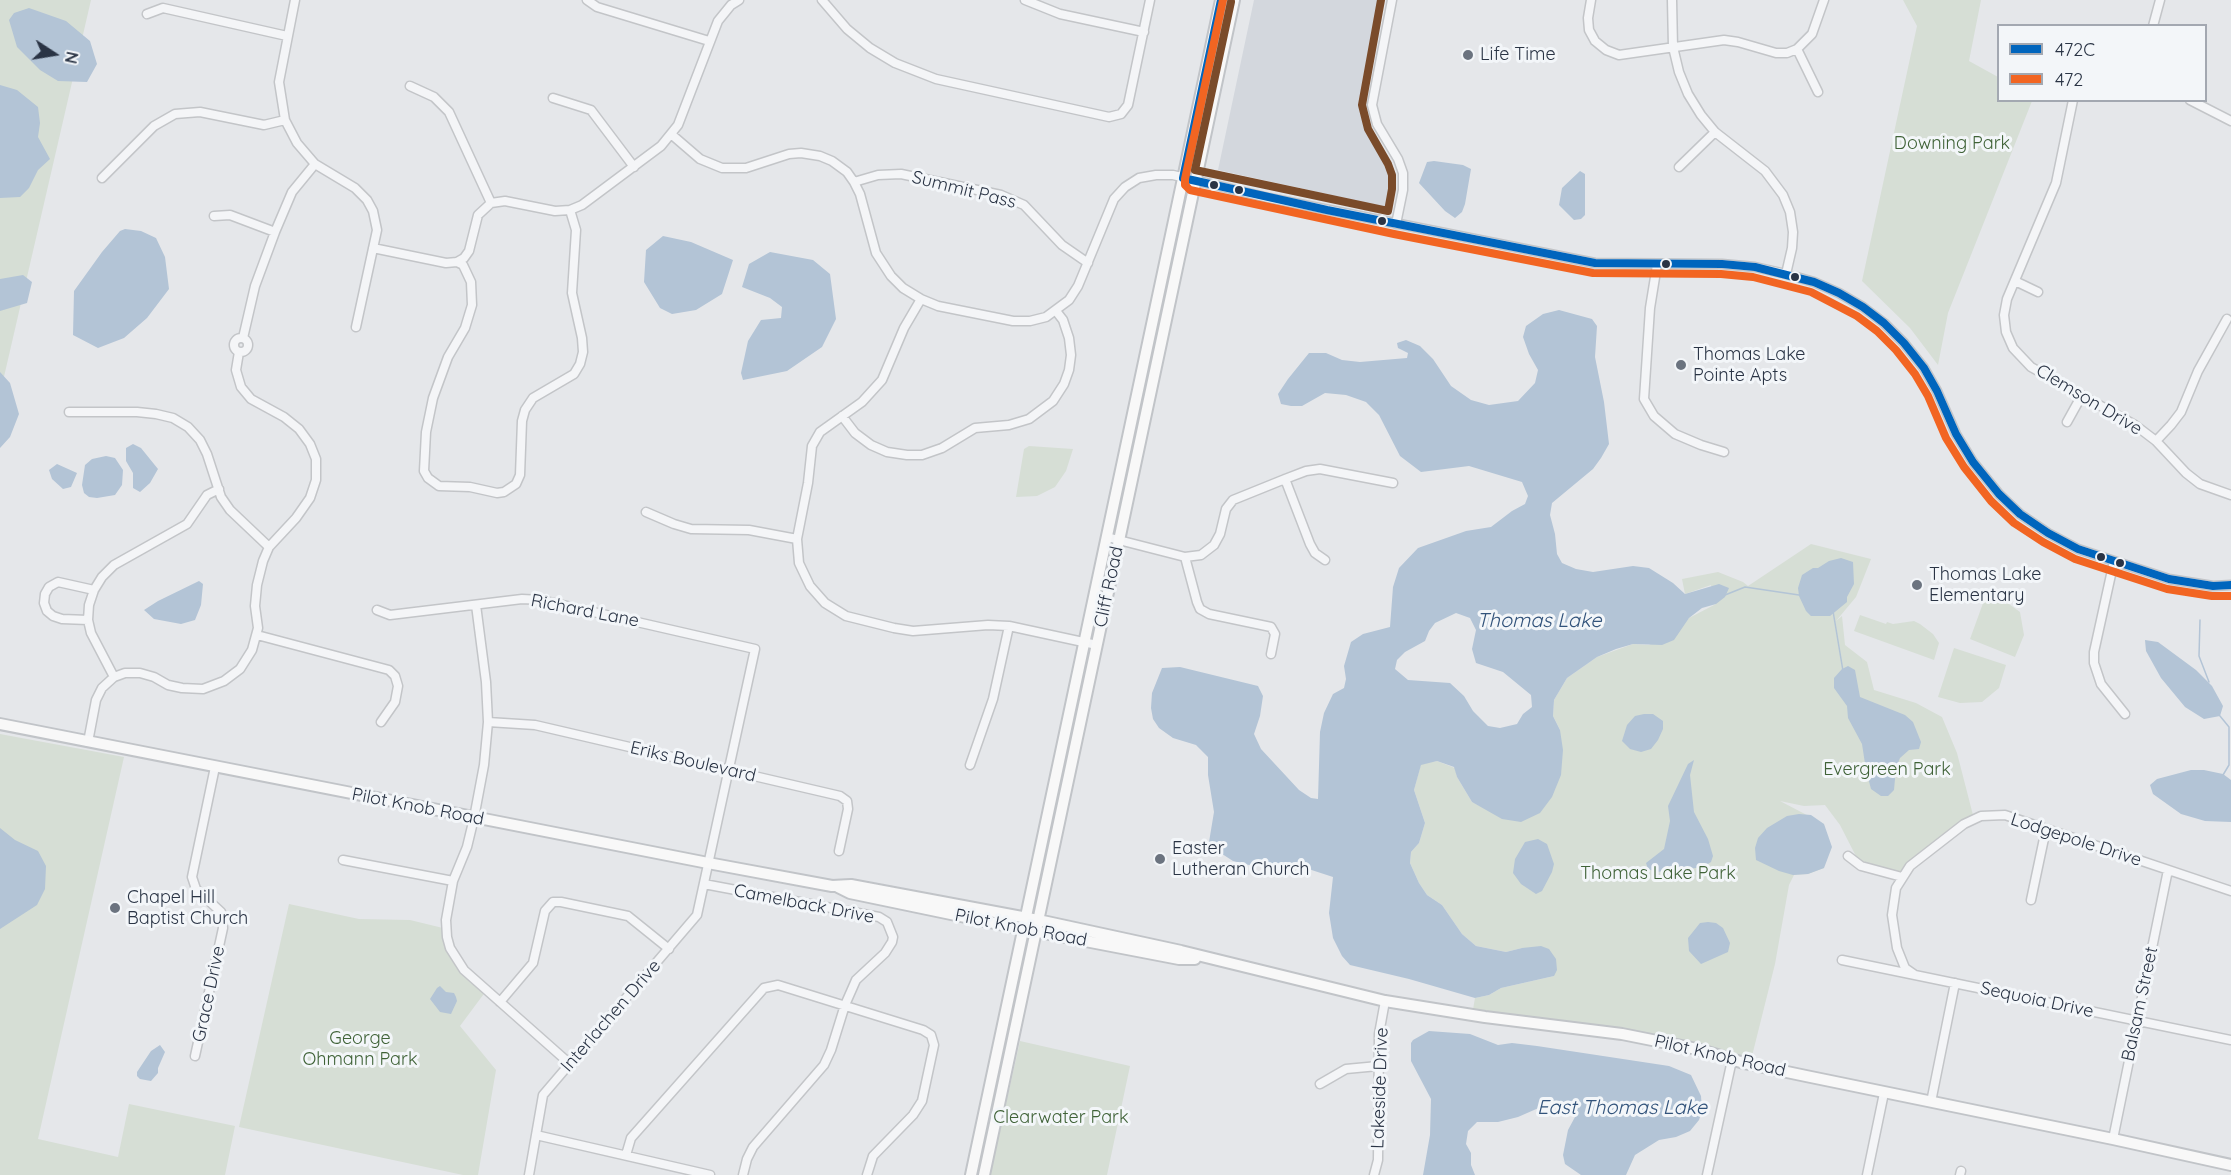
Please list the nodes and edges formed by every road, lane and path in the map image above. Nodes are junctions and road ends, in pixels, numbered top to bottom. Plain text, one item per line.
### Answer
1 (295, 0) edge
2 (587, 0) edge
3 (739, 0) edge
4 (822, 0) edge
5 (1024, 0) edge
6 (1150, 0) edge
7 (1221, 0) edge
8 (1234, 0) edge
9 (1392, 0) edge
10 (1592, 0) edge
11 (1672, 0) edge
12 (1824, 0) edge
13 (2160, 0) edge
14 (147, 14) dead end
15 (2154, 24) edge
16 (1144, 32) junction
17 (287, 36) junction
18 (709, 41) junction
19 (1673, 47) junction
20 (1797, 50) junction
21 (410, 86) dead end
22 (1818, 92) dead end
23 (553, 98) dead end
24 (2073, 102) edge
25 (2194, 102) edge
26 (285, 120) junction
27 (2231, 121) edge
28 (1715, 132) junction
29 (671, 134) junction
30 (315, 164) junction
31 (634, 167) junction
32 (1679, 167) dead end
33 (102, 178) dead end
34 (1184, 178) junction
35 (1195, 181) junction
36 (854, 182) junction
37 (491, 203) junction
38 (570, 210) junction
39 (214, 216) dead end
40 (1396, 224) junction
41 (275, 232) junction
42 (373, 248) junction
43 (457, 262) junction
44 (1088, 263) junction
45 (1657, 265) junction
46 (1786, 274) junction
47 (2015, 281) junction
48 (2038, 292) dead end
49 (921, 299) junction
50 (1056, 311) junction
51 (2227, 319) dead end
52 (356, 327) dead end
53 (2082, 395) junction
54 (69, 412) dead end
55 (842, 416) junction
56 (2067, 422) dead end
57 (2156, 441) junction
58 (1724, 452) dead end
59 (1285, 479) junction
60 (1392, 483) dead end
61 (219, 489) junction
62 (2231, 495) edge
63 (646, 512) dead end
64 (1107, 537) junction
65 (797, 539) junction
66 (1119, 540) junction
67 (269, 546) junction
68 (1185, 557) junction
69 (1325, 560) dead end
70 (2114, 561) junction
71 (2231, 585) edge
72 (94, 590) junction
73 (476, 605) junction
74 (377, 610) dead end
75 (88, 620) junction
76 (1009, 626) junction
77 (257, 636) junction
78 (1085, 641) junction
79 (1097, 645) junction
80 (755, 649) joint
81 (1271, 654) dead end
82 (114, 676) junction
83 (2125, 714) dead end
84 (381, 722) dead end
85 (488, 722) junction
86 (0, 724) edge
87 (88, 742) junction
88 (970, 765) dead end
89 (215, 767) junction
90 (728, 770) junction
91 (474, 818) junction
92 (2046, 829) junction
93 (839, 851) dead end
94 (1848, 856) dead end
95 (343, 860) dead end
96 (708, 863) junction
97 (2168, 870) junction
98 (1902, 877) junction
99 (453, 881) junction
100 (704, 884) junction
101 (2231, 891) edge
102 (2031, 900) dead end
103 (1025, 924) junction
104 (1037, 926) junction
105 (669, 950) junction
106 (1842, 960) dead end
107 (1914, 975) junction
108 (1955, 983) junction
109 (1385, 1001) junction
110 (500, 1002) junction
111 (845, 1005) junction
112 (2137, 1020) junction
113 (2231, 1040) edge
114 (195, 1056) dead end
115 (1731, 1060) junction
116 (569, 1063) junction
117 (1378, 1066) junction
118 (1320, 1084) dead end
119 (1884, 1093) junction
120 (1931, 1102) junction
121 (536, 1136) junction
122 (2113, 1139) junction
123 (626, 1155) junction
124 (2231, 1165) edge
125 (530, 1175) edge
126 (710, 1175) edge
127 (742, 1175) edge
128 (867, 1175) edge
129 (971, 1175) edge
130 (984, 1175) edge
131 (1374, 1175) edge
132 (1707, 1175) edge
133 (1867, 1175) edge

1 - 17 street
2 - 18 street
3 - 18 street
4 - 16 street
5 - 16 street
6 - 16 street
7 - 34 main road, Cliff Road
8 - 35 main road, Cliff Road
9 - 40 street
10 - 19 street
11 - 19 street
12 - 20 street
13 - 15 street
14 - 17 street
17 - 26 street
18 - 29 street
19 - 20 street
19 - 28 street
20 - 22 street
21 - 37 street
23 - 31 street
24 - 47 street, Clemson Drive
25 - 27 street
26 - 30 street
26 - 33 street
28 - 32 street
28 - 46 street
29 - 31 street
29 - 36 street
30 - 41 street
30 - 42 street
31 - 38 street
34 - 35 street
34 - 44 street
34 - 64 main road, Cliff Road
35 - 40 street
35 - 66 main road, Cliff Road
36 - 44 street, Summit Pass
36 - 49 street
37 - 38 street
37 - 43 street
38 - 43 street
39 - 41 street
40 - 45 street
41 - 67 street
42 - 43 street
42 - 52 street
44 - 50 street
45 - 46 street
45 - 58 street
46 - 70 street
47 - 48 street
47 - 53 street, Clemson Drive
49 - 50 street
49 - 55 street
50 - 55 street
51 - 57 street
53 - 56 street
53 - 57 street, Clemson Drive
54 - 61 street
55 - 65 street
57 - 62 street, Clemson Drive
59 - 60 street
59 - 68 street
59 - 69 street
61 - 67 street
61 - 72 street
63 - 65 street
64 - 66 street
64 - 78 main road, Cliff Road
65 - 76 street
66 - 68 street
66 - 79 main road, Cliff Road
67 - 77 street
68 - 81 street
70 - 71 street
70 - 83 street
72 - 75 street
72 - 75 street
73 - 74 street, Richard Lane
73 - 80 street, Richard Lane
73 - 85 street
75 - 82 street
76 - 78 street
76 - 88 street
77 - 82 street
77 - 84 street
78 - 79 street
78 - 103 main road, Cliff Road
79 - 104 main road, Cliff Road
80 - 90 street, Interlachen Drive
82 - 87 street
85 - 90 street, Eriks Boulevard
85 - 91 street
86 - 87 main road, Pilot Knob Road
87 - 89 main road, Pilot Knob Road
89 - 91 main road, Pilot Knob Road
89 - 114 street, Grace Drive
90 - 93 street, Eriks Boulevard
90 - 96 street, Interlachen Drive
91 - 96 main road, Pilot Knob Road
91 - 99 street
92 - 97 street, Lodgepole Drive
92 - 98 street, Lodgepole Drive
92 - 102 street
94 - 98 street
95 - 99 street
96 - 100 street, Interlachen Drive
96 - 103 main road, Pilot Knob Road
97 - 101 street, Lodgepole Drive
97 - 112 street, Balsam Street
98 - 107 street, Lodgepole Drive
99 - 110 street
100 - 105 street, Interlachen Drive
100 - 111 street, Camelback Drive
103 - 104 main road, Pilot Knob Road
103 - 129 main road, Cliff Road
104 - 109 main road, Pilot Knob Road
104 - 130 main road, Cliff Road
105 - 110 street
105 - 116 street, Interlachen Drive
106 - 107 street, Sequoia Drive
107 - 108 street, Sequoia Drive
108 - 112 street, Sequoia Drive
108 - 120 street
109 - 115 main road, Pilot Knob Road
109 - 117 street, Lakeside Drive
110 - 116 street
111 - 123 street
111 - 127 street, Camelback Drive
111 - 128 street
112 - 113 street, Sequoia Drive
112 - 122 street, Balsam Street
115 - 119 main road, Pilot Knob Road
115 - 132 street
116 - 121 street, Interlachen Drive
117 - 118 street
117 - 131 street, Lakeside Drive
119 - 120 main road, Pilot Knob Road
119 - 133 street
120 - 122 main road, Pilot Knob Road
121 - 123 street
121 - 125 street, Interlachen Drive
122 - 124 main road, Pilot Knob Road
123 - 126 street

